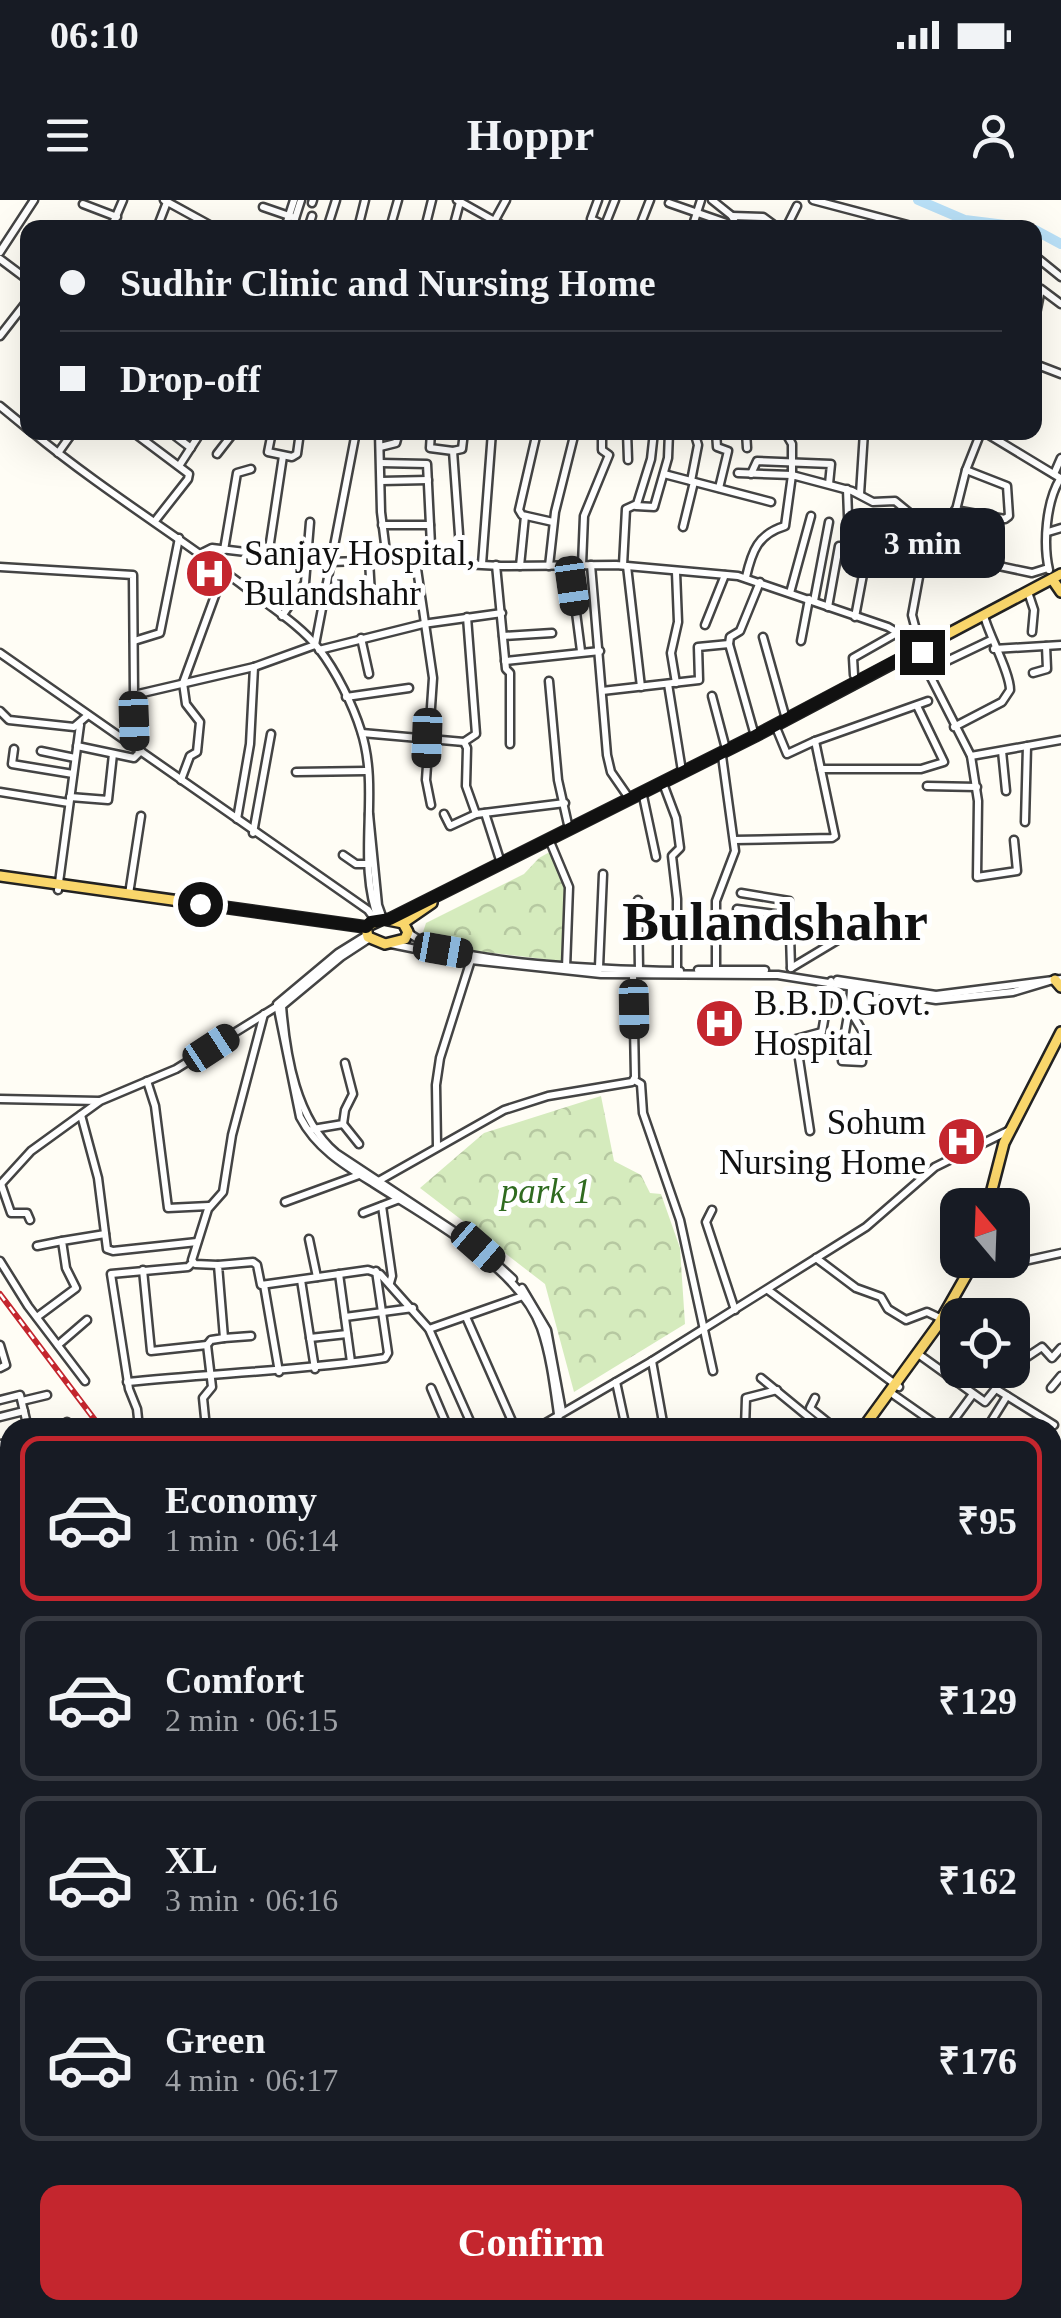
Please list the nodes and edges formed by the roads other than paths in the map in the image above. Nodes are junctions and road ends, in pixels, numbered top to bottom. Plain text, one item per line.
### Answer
1 (123, 200) edge
2 (298, 200) edge
3 (506, 200) edge
4 (701, 200) edge
5 (712, 200) edge
6 (813, 200) edge
7 (165, 201) edge
8 (459, 201) edge
9 (669, 203) dead end
10 (83, 204) dead end
11 (181, 204) edge
12 (471, 204) edge
13 (796, 206) dead end
14 (262, 208) dead end
15 (697, 213) junction
16 (312, 216) dead end
17 (732, 216) junction
18 (117, 217) junction
19 (292, 217) junction
20 (115, 220) edge
21 (291, 220) edge
22 (311, 220) edge
23 (495, 220) joint
24 (695, 220) edge
25 (718, 220) edge
26 (734, 220) edge
27 (767, 220) edge
28 (787, 220) edge
29 (889, 220) edge
30 (20, 221) edge
31 (0, 252) edge
32 (20, 310) edge
33 (0, 336) edge
34 (0, 406) edge
35 (20, 423) edge
36 (42, 440) edge
37 (67, 440) edge
38 (144, 440) edge
39 (180, 440) edge
40 (196, 440) edge
41 (228, 440) edge
42 (270, 440) edge
43 (299, 440) edge
44 (354, 440) edge
45 (380, 440) edge
46 (397, 440) edge
47 (430, 440) edge
48 (463, 440) edge
49 (491, 440) edge
50 (535, 440) edge
51 (573, 440) edge
52 (602, 440) edge
53 (627, 440) edge
54 (653, 440) edge
55 (668, 440) edge
56 (696, 440) edge
57 (717, 440) edge
58 (746, 440) edge
59 (790, 440) edge
60 (863, 440) edge
61 (979, 440) edge
62 (996, 440) edge
63 (191, 448) junction
64 (380, 448) junction
65 (747, 448) dead end
66 (453, 451) junction
67 (58, 452) junction
68 (217, 454) dead end
69 (283, 456) junction
70 (1061, 458) edge
71 (628, 460) dead end
72 (793, 462) junction
73 (381, 463) junction
74 (179, 466) junction
75 (251, 469) dead end
76 (966, 470) junction
77 (664, 474) junction
78 (738, 474) dead end
79 (751, 474) junction
80 (792, 475) junction
81 (1058, 477) edge
82 (428, 480) junction
83 (381, 481) junction
84 (692, 482) junction
85 (829, 484) junction
86 (719, 488) junction
87 (847, 489) junction
88 (860, 494) junction
89 (771, 502) dead end
90 (635, 506) junction
91 (955, 510) junction
92 (525, 516) junction
93 (811, 516) dead end
94 (155, 521) junction
95 (310, 522) dead end
96 (553, 522) junction
97 (829, 522) dead end
98 (430, 525) junction
99 (382, 526) junction
100 (683, 527) dead end
101 (928, 528) junction
102 (1061, 528) edge
103 (1048, 532) junction
104 (950, 534) junction
105 (179, 537) junction
106 (431, 545) dead end
107 (839, 546) dead end
108 (224, 550) junction
109 (200, 554) junction
110 (268, 556) junction
111 (924, 558) junction
112 (956, 558) junction
113 (308, 560) junction
114 (369, 560) junction
115 (387, 560) junction
116 (331, 562) junction
117 (416, 562) junction
118 (461, 562) junction
119 (482, 564) junction
120 (496, 565) junction
121 (591, 565) junction
122 (520, 566) junction
123 (550, 566) junction
124 (570, 566) junction
125 (582, 566) junction
126 (625, 566) junction
127 (0, 567) edge
128 (224, 571) junction
129 (676, 572) junction
130 (725, 575) junction
131 (1055, 576) edge
132 (746, 577) junction
133 (760, 582) junction
134 (1061, 592) edge
135 (790, 593) junction
136 (371, 595) dead end
137 (1029, 596) junction
138 (812, 600) junction
139 (828, 607) junction
140 (502, 613) junction
141 (282, 616) junction
142 (855, 617) junction
143 (467, 618) junction
144 (985, 618) junction
145 (423, 624) junction
146 (705, 625) dead end
147 (898, 632) junction
148 (1032, 632) dead end
149 (552, 633) dead end
150 (504, 636) junction
151 (762, 637) dead end
152 (361, 638) junction
153 (801, 640) dead end
154 (134, 641) junction
155 (730, 644) junction
156 (993, 645) junction
157 (1061, 645) edge
158 (1046, 646) junction
159 (317, 648) junction
160 (581, 651) junction
161 (600, 651) junction
162 (919, 651) junction
163 (0, 654) edge
164 (505, 661) junction
165 (254, 667) junction
166 (928, 670) junction
167 (1033, 672) dead end
168 (369, 674) dead end
169 (854, 675) dead end
170 (549, 681) dead end
171 (183, 683) junction
172 (672, 683) junction
173 (641, 686) junction
174 (408, 688) dead end
175 (602, 691) junction
176 (134, 695) junction
177 (712, 696) dead end
178 (346, 697) junction
179 (928, 701) dead end
180 (918, 708) dead end
181 (0, 711) edge
182 (88, 715) junction
183 (786, 719) junction
184 (80, 725) junction
185 (954, 727) junction
186 (775, 728) junction
187 (362, 733) junction
188 (271, 734) dead end
189 (755, 736) junction
190 (427, 738) junction
191 (1061, 740) edge
192 (815, 741) junction
193 (464, 742) junction
194 (510, 744) dead end
195 (77, 746) junction
196 (1027, 746) junction
197 (138, 748) junction
198 (14, 749) dead end
199 (41, 751) dead end
200 (1002, 751) junction
201 (724, 753) junction
202 (113, 754) junction
203 (971, 756) junction
204 (75, 758) junction
205 (821, 768) junction
206 (366, 771) junction
207 (682, 771) junction
208 (296, 772) dead end
209 (73, 774) junction
210 (181, 780) junction
211 (664, 786) junction
212 (927, 786) dead end
213 (978, 787) junction
214 (1006, 791) dead end
215 (0, 792) edge
216 (644, 796) junction
217 (630, 798) junction
218 (69, 800) junction
219 (564, 803) junction
220 (430, 805) dead end
221 (369, 812) junction
222 (480, 813) junction
223 (444, 814) dead end
224 (142, 816) dead end
225 (236, 820) junction
226 (1024, 822) dead end
227 (569, 829) junction
228 (253, 833) junction
229 (734, 840) junction
230 (1014, 840) dead end
231 (551, 844) junction
232 (343, 855) dead end
233 (656, 857) dead end
234 (501, 863) junction
235 (370, 864) junction
236 (603, 874) dead end
237 (0, 879) edge
238 (58, 887) junction
239 (129, 894) junction
240 (741, 894) dead end
241 (638, 900) dead end
242 (737, 909) dead end
243 (789, 916) junction
244 (374, 927) junction
245 (405, 927) junction
246 (842, 938) dead end
247 (392, 944) junction
248 (471, 960) junction
249 (566, 967) junction
250 (599, 967) junction
251 (716, 970) junction
252 (788, 970) junction
253 (677, 971) junction
254 (636, 973) junction
255 (831, 982) junction
256 (1057, 982) edge
257 (851, 987) junction
258 (279, 1006) junction
259 (851, 1012) junction
260 (264, 1014) junction
261 (1061, 1032) edge
262 (1061, 1042) edge
263 (345, 1062) dead end
264 (634, 1080) junction
265 (147, 1082) junction
266 (0, 1099) edge
267 (100, 1101) junction
268 (82, 1115) junction
269 (343, 1124) junction
270 (313, 1129) junction
271 (1012, 1129) junction
272 (810, 1131) dead end
273 (358, 1144) dead end
274 (437, 1148) junction
275 (359, 1174) junction
276 (376, 1182) junction
277 (0, 1184) edge
278 (995, 1188) edge
279 (398, 1200) junction
280 (285, 1202) dead end
281 (211, 1206) junction
282 (382, 1206) junction
283 (712, 1210) dead end
284 (363, 1213) dead end
285 (30, 1220) dead end
286 (105, 1234) junction
287 (309, 1239) dead end
288 (62, 1242) junction
289 (197, 1242) junction
290 (37, 1246) dead end
291 (1061, 1252) edge
292 (816, 1258) junction
293 (1030, 1259) edge
294 (0, 1260) edge
295 (192, 1263) junction
296 (218, 1265) junction
297 (143, 1270) junction
298 (376, 1271) junction
299 (339, 1274) junction
300 (317, 1277) junction
301 (970, 1278) edge
302 (300, 1280) junction
303 (390, 1284) junction
304 (264, 1285) junction
305 (768, 1290) junction
306 (523, 1296) junction
307 (413, 1308) junction
308 (735, 1310) junction
309 (383, 1314) junction
310 (37, 1317) junction
311 (345, 1317) junction
312 (466, 1317) junction
313 (940, 1318) edge
314 (87, 1320) dead end
315 (940, 1322) edge
316 (706, 1328) junction
317 (430, 1330) junction
318 (347, 1334) junction
319 (251, 1336) dead end
320 (224, 1338) junction
321 (310, 1338) junction
322 (207, 1344) junction
323 (0, 1345) edge
324 (58, 1345) junction
325 (1061, 1348) edge
326 (921, 1356) junction
327 (1030, 1356) edge
328 (652, 1361) junction
329 (352, 1363) junction
330 (0, 1368) edge
331 (315, 1368) junction
332 (712, 1370) dead end
333 (278, 1372) junction
334 (210, 1374) junction
335 (1061, 1376) edge
336 (761, 1378) dead end
337 (85, 1382) dead end
338 (128, 1382) junction
339 (616, 1382) junction
340 (431, 1388) dead end
341 (1051, 1388) dead end
342 (896, 1389) junction
343 (776, 1390) junction
344 (996, 1390) joint
345 (973, 1394) junction
346 (46, 1395) dead end
347 (1007, 1396) junction
348 (815, 1398) dead end
349 (0, 1400) edge
350 (22, 1401) junction
351 (24, 1411) junction
352 (560, 1415) junction
353 (0, 1417) edge
354 (26, 1418) edge
355 (138, 1418) edge
356 (205, 1418) edge
357 (444, 1418) edge
358 (470, 1418) edge
359 (511, 1418) edge
360 (555, 1418) edge
361 (560, 1418) edge
362 (624, 1418) edge
363 (662, 1418) edge
364 (745, 1418) edge
365 (810, 1418) edge
366 (822, 1418) edge
367 (873, 1418) edge
368 (932, 1418) edge
369 (953, 1418) edge
370 (993, 1418) edge
371 (1044, 1418) edge

1 - 18 street
2 - 19 street
3 - 23 street
4 - 15 street
5 - 17 street
6 - 29 street
7 - 11 street
8 - 12 street
9 - 15 street
10 - 18 street
12 - 23 street
13 - 28 street
14 - 19 street
15 - 24 street
15 - 25 street
16 - 22 street
17 - 26 street
17 - 27 street
18 - 20 street
19 - 21 street
30 - 31 street
32 - 33 street
34 - 35 street
36 - 67 street
37 - 67 street
38 - 74 street
39 - 63 street
40 - 63 street
41 - 68 street
42 - 69 street
43 - 69 street
44 - 116 street
45 - 64 street
46 - 64 street
47 - 66 street
48 - 66 street
49 - 119 street
50 - 92 street
51 - 96 street
52 - 125 street
53 - 71 street
54 - 90 street
55 - 77 street
56 - 84 street
57 - 86 street
58 - 65 street
59 - 72 street
60 - 88 street
61 - 76 street
62 - 81 street
63 - 74 street
64 - 73 street
66 - 118 street
67 - 94 street
69 - 110 street
70 - 81 street
72 - 79 street
72 - 80 street
72 - 85 street
73 - 82 street
73 - 83 street
74 - 94 street
75 - 108 street
76 - 91 street
76 - 91 street
77 - 84 street
77 - 90 street
78 - 79 street
79 - 80 street
80 - 85 street
80 - 132 street
81 - 103 street
82 - 83 street
82 - 98 street
83 - 99 street
84 - 86 street
84 - 100 street
85 - 87 street
86 - 89 street
87 - 88 street
87 - 142 street
88 - 101 street
90 - 126 street
91 - 104 street
92 - 96 street
92 - 122 street
93 - 135 street
94 - 105 street
95 - 113 street
96 - 123 street
97 - 138 street
98 - 99 street
98 - 106 street
99 - 115 street
101 - 104 street
101 - 111 street
102 - 103 street
103 - 131 street
104 - 112 street
105 - 109 street
105 - 154 street
107 - 139 street
108 - 109 street
108 - 110 street
109 - 128 street
110 - 113 street
111 - 112 street
111 - 162 street
112 - 131 street
113 - 116 street
113 - 141 street
114 - 115 street
114 - 116 street
114 - 136 street
115 - 117 street
116 - 159 street
117 - 118 street
117 - 145 street
118 - 119 street
119 - 120 street
120 - 122 street
120 - 140 street
121 - 125 street
121 - 126 street
121 - 161 street
122 - 123 street
123 - 124 street
124 - 125 street
124 - 160 street
126 - 129 street
126 - 173 street
127 - 154 street
128 - 141 street
128 - 171 street
129 - 130 street
129 - 172 street
130 - 132 street
130 - 146 street
131 - 134 main road
131 - 137 main road
131 - 162 main road
132 - 133 street
133 - 135 street
133 - 155 street
135 - 138 street
137 - 144 main road
137 - 148 street
138 - 139 street
138 - 153 street
139 - 142 street
140 - 143 street
140 - 150 street
141 - 159 street
142 - 147 street
143 - 145 street
143 - 193 street
144 - 156 street
144 - 162 main road
145 - 152 street
145 - 190 street
147 - 162 street
147 - 169 street
149 - 150 street
150 - 164 street
151 - 183 street
152 - 159 street
152 - 168 street
154 - 176 street
155 - 172 street
155 - 189 street
156 - 158 street
156 - 166 street
156 - 185 street
157 - 158 street
158 - 167 street
159 - 165 street
159 - 178 street
160 - 161 street
160 - 164 street
161 - 175 street
162 - 166 street
162 - 183 main road
162 - 186 main road
163 - 182 street
164 - 194 street
165 - 171 street
165 - 225 street
166 - 185 street
170 - 219 street
171 - 176 street
171 - 210 street
172 - 173 street
172 - 207 street
173 - 175 street
174 - 178 street
175 - 217 street
176 - 197 street
177 - 201 street
178 - 187 street
179 - 192 street
180 - 205 street
181 - 184 street
182 - 184 street
182 - 197 street
183 - 186 main road
184 - 195 street
185 - 203 street
186 - 189 main road
186 - 192 street
186 - 201 main road
187 - 190 street
187 - 206 street
188 - 228 street
189 - 201 main road
190 - 193 street
190 - 220 street
191 - 196 street
192 - 205 street
193 - 222 street
195 - 202 street
195 - 204 street
196 - 200 street
196 - 226 street
197 - 202 street
197 - 210 street
198 - 209 street
199 - 204 street
200 - 203 street
200 - 214 street
201 - 207 main road
201 - 211 main road
201 - 229 street
202 - 218 street
203 - 213 street
204 - 209 street
205 - 229 street
206 - 208 street
206 - 221 street
207 - 217 main road
209 - 218 street
210 - 225 street
211 - 216 main road
211 - 253 street
212 - 213 street
213 - 230 street
215 - 218 street
216 - 231 main road
216 - 233 street
217 - 227 main road
218 - 238 street
219 - 222 street
219 - 227 street
221 - 235 street
221 - 244 street
222 - 223 street
222 - 234 street
224 - 239 street
225 - 228 street
227 - 234 main road
228 - 244 street
229 - 251 street
231 - 245 main road
231 - 249 street
232 - 235 street
234 - 244 main road
235 - 244 street
236 - 250 street
237 - 238 main road
238 - 239 main road
238 - 244 main road
239 - 244 main road
240 - 243 street
241 - 254 street
242 - 243 street
243 - 252 street
244 - 245 main road
244 - 247 main road
244 - 258 street
245 - 247 main road
245 - 249 street
246 - 252 street
247 - 248 street
248 - 249 street
248 - 274 street
249 - 250 street
249 - 254 street
250 - 254 street
251 - 252 street
251 - 253 street
252 - 255 street
253 - 254 street
254 - 255 street
254 - 264 street
255 - 256 street
255 - 257 street
255 - 272 street
256 - 257 street
257 - 259 street
258 - 260 street
258 - 270 street
258 - 275 street
259 - 259 street
260 - 265 street
260 - 281 street
261 - 271 main road
262 - 271 main road
263 - 269 street
264 - 274 street
264 - 316 street
265 - 267 street
265 - 281 street
266 - 267 street
267 - 268 street
268 - 277 street
268 - 286 street
269 - 270 street
269 - 273 street
270 - 276 street
271 - 278 main road
271 - 292 street
274 - 276 street
275 - 276 street
275 - 280 street
276 - 279 street
276 - 352 street
277 - 285 street
279 - 282 street
279 - 306 street
281 - 289 street
282 - 284 street
282 - 303 street
283 - 308 street
286 - 288 street
286 - 289 street
287 - 300 street
288 - 290 street
288 - 310 street
289 - 295 street
291 - 293 street
292 - 305 street
292 - 313 street
294 - 310 street
295 - 296 street
295 - 297 street
296 - 304 street
296 - 320 street
297 - 322 street
297 - 338 street
298 - 299 street
298 - 303 street
298 - 309 street
299 - 300 street
299 - 311 street
300 - 302 street
301 - 326 main road
302 - 304 street
302 - 321 street
303 - 307 street
304 - 333 street
305 - 308 street
305 - 342 street
306 - 312 street
306 - 352 street
307 - 309 street
307 - 317 street
308 - 316 street
309 - 311 street
309 - 329 street
310 - 324 street
311 - 318 street
312 - 317 street
312 - 359 street
314 - 324 street
315 - 342 main road
316 - 328 street
316 - 332 street
317 - 358 street
318 - 321 street
318 - 329 street
319 - 320 street
320 - 322 street
321 - 331 street
322 - 334 street
323 - 330 street
324 - 337 street
325 - 327 street
326 - 342 main road
326 - 345 street
328 - 339 street
328 - 363 street
329 - 331 street
331 - 333 street
333 - 334 street
334 - 338 street
334 - 356 street
335 - 341 street
336 - 343 street
338 - 355 street
339 - 352 street
339 - 362 street
340 - 357 street
342 - 367 main road
342 - 368 street
343 - 364 street
343 - 365 street
344 - 345 street
344 - 347 street
345 - 369 street
346 - 350 street
347 - 370 street
347 - 371 street
348 - 366 street
349 - 350 street
350 - 351 street
351 - 353 street
351 - 354 street
352 - 360 street
352 - 361 street

